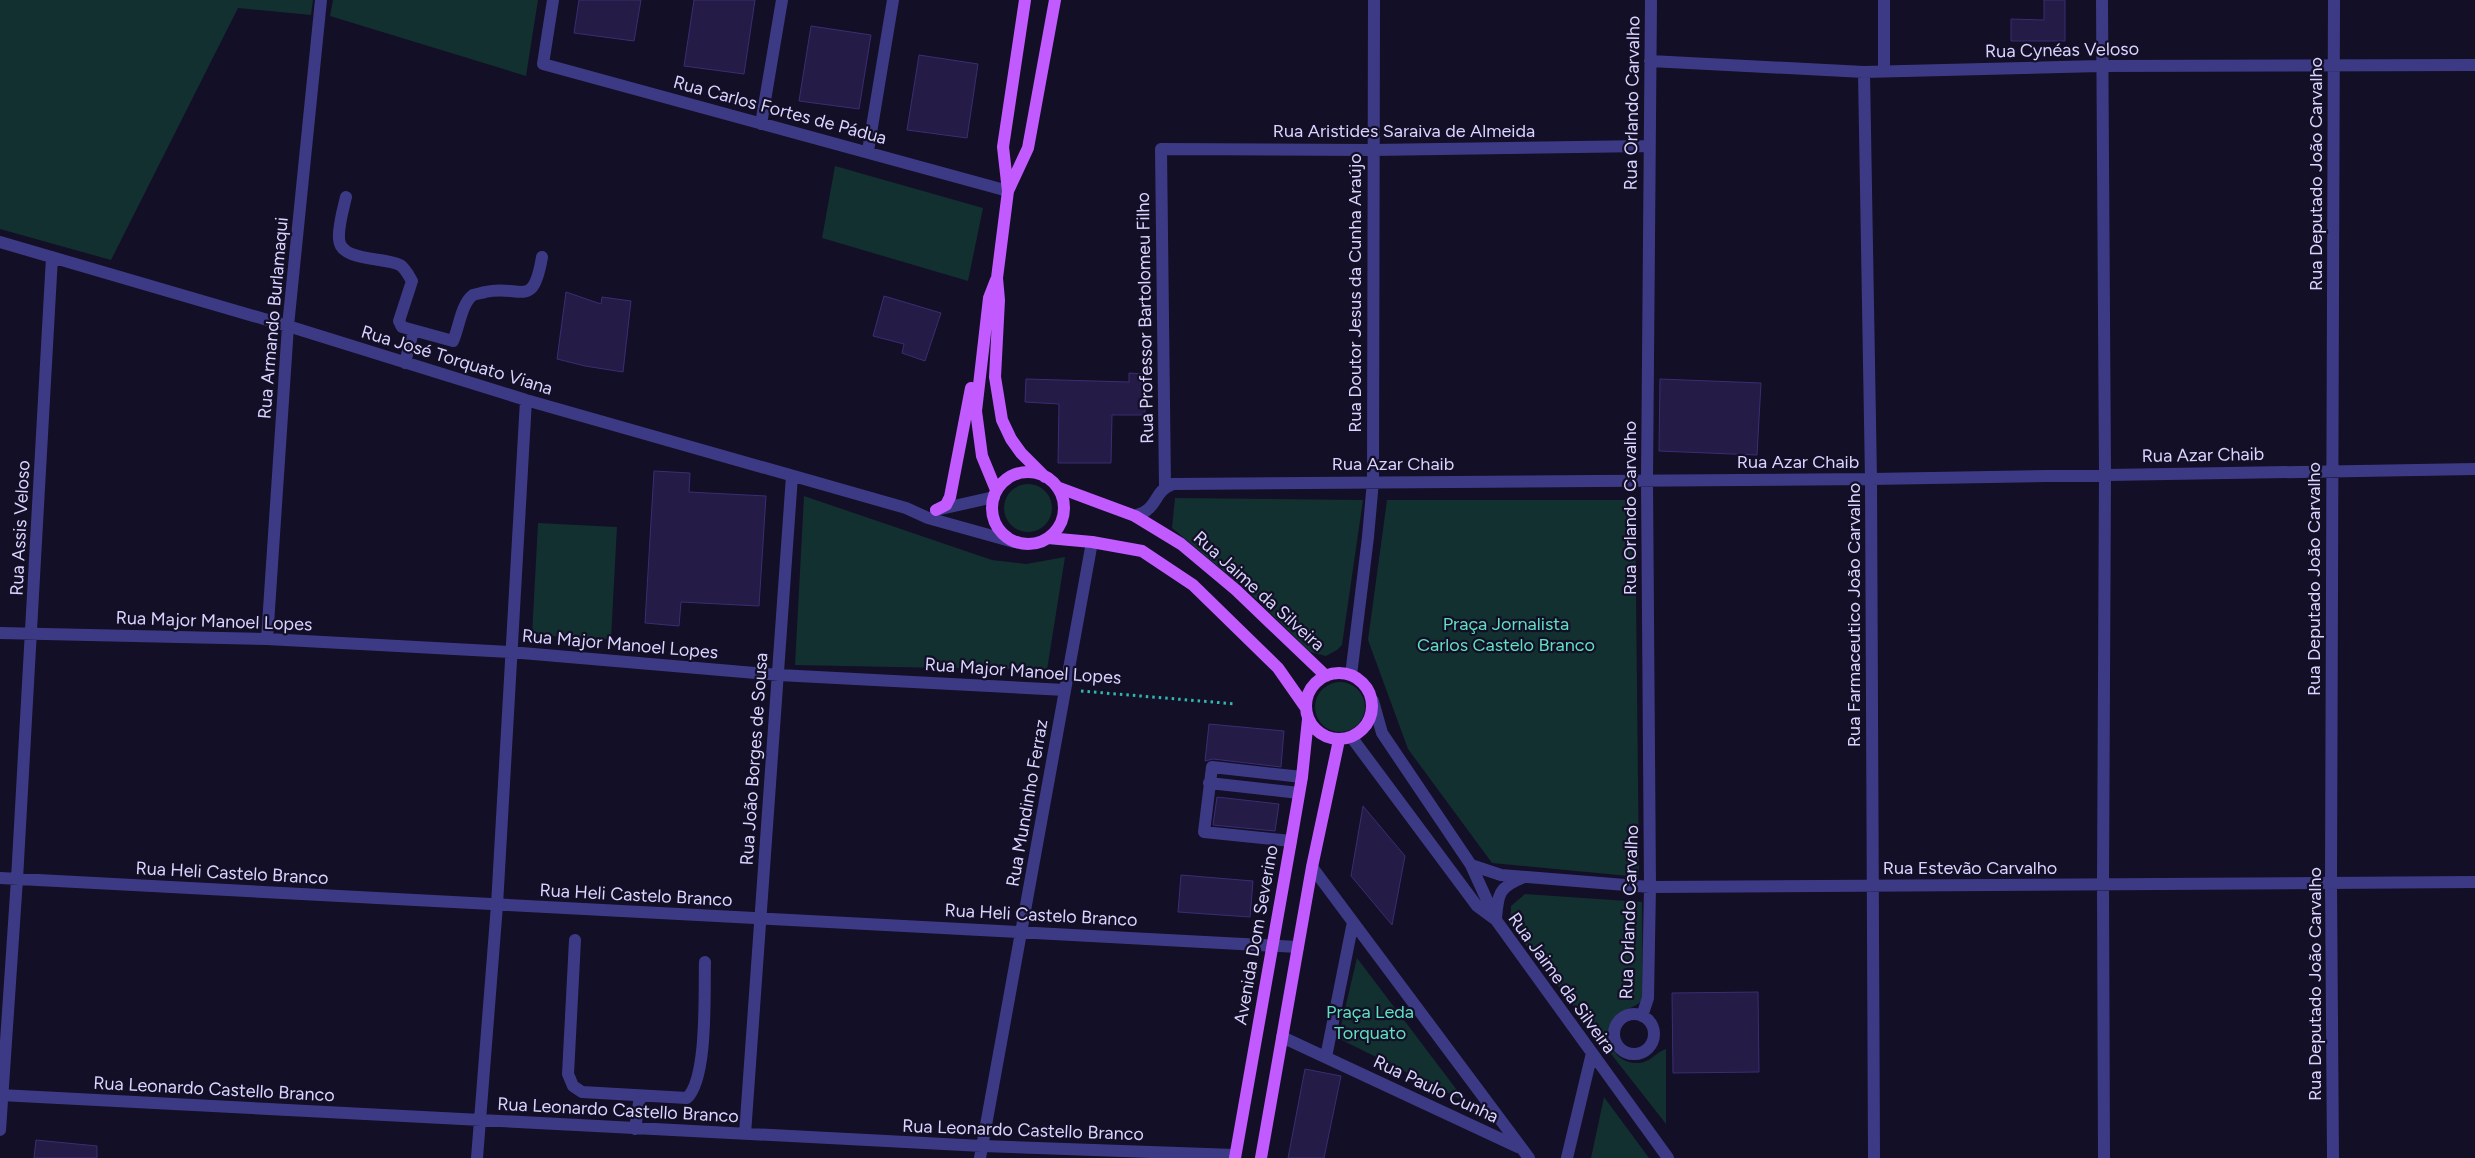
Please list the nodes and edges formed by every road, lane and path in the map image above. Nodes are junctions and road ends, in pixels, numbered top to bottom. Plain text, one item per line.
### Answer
1 (321, 0) edge
2 (553, 0) edge
3 (782, 0) edge
4 (893, 0) edge
5 (1025, 0) edge
6 (1055, 0) edge
7 (1374, 0) edge
8 (1651, 0) edge
9 (1884, 0) edge
10 (2102, 0) edge
11 (2334, 0) edge
12 (1650, 61) junction
13 (2475, 65) edge
14 (2101, 66) junction
15 (2335, 66) junction
16 (1884, 71) junction
17 (1864, 72) junction
18 (761, 124) junction
19 (1648, 146) junction
20 (869, 147) junction
21 (1161, 149) joint
22 (1372, 150) junction
23 (1008, 191) junction
24 (346, 197) dead end
25 (0, 242) edge
26 (52, 257) junction
27 (542, 257) dead end
28 (997, 278) junction
29 (288, 326) junction
30 (413, 331) junction
31 (983, 350) junction
32 (405, 363) junction
33 (526, 400) junction
34 (2475, 469) edge
35 (2332, 470) junction
36 (2105, 474) junction
37 (792, 476) junction
38 (1045, 477) junction
39 (1871, 479) junction
40 (1647, 480) junction
41 (1372, 481) junction
42 (1057, 487) junction
43 (1165, 487) junction
44 (995, 494) junction
45 (906, 508) junction
46 (936, 510) junction
47 (1135, 516) junction
48 (1048, 538) junction
49 (1014, 542) junction
50 (1092, 542) junction
51 (0, 633) edge
52 (32, 634) junction
53 (267, 639) junction
54 (510, 652) junction
55 (779, 675) junction
56 (1351, 675) junction
57 (1326, 676) junction
58 (1065, 690) junction
59 (1373, 701) junction
60 (1236, 704) dead end
61 (1307, 714) junction
62 (1345, 739) junction
63 (1302, 777) junction
64 (1209, 783) junction
65 (1299, 793) junction
66 (1291, 841) junction
67 (1471, 865) junction
68 (1312, 867) junction
69 (1527, 877) junction
70 (0, 878) edge
71 (17, 879) junction
72 (2475, 882) edge
73 (2331, 884) junction
74 (2103, 885) junction
75 (1650, 886) junction
76 (1872, 886) junction
77 (497, 905) junction
78 (760, 918) junction
79 (1496, 920) junction
80 (1353, 922) junction
81 (1021, 932) junction
82 (575, 940) dead end
83 (1271, 944) junction
84 (1298, 947) junction
85 (705, 962) dead end
86 (1642, 1016) dead end
87 (1282, 1037) junction
88 (1592, 1053) junction
89 (1326, 1057) junction
90 (1, 1095) edge
91 (640, 1096) junction
92 (480, 1121) junction
93 (636, 1129) junction
94 (0, 1130) edge
95 (745, 1134) junction
96 (981, 1152) edge
97 (1524, 1153) edge
98 (1235, 1157) edge
99 (477, 1158) edge
100 (1260, 1158) edge
101 (1567, 1158) edge
102 (1668, 1158) edge
103 (1874, 1158) edge
104 (2104, 1158) edge
105 (2333, 1158) edge

1 - 29 street, Rua Armando Burlamaqui
2 - 18 street, Rua Carlos Fortes de Pádua
3 - 18 street
4 - 20 street
5 - 23 main road
6 - 23 main road
7 - 22 street, Rua Doutor Jesus da Cunha Araújo
8 - 12 street, Rua Orlando Carvalho
9 - 16 street
10 - 14 street
11 - 15 street, Rua Deputado João Carvalho
12 - 17 street, Rua Cynéas Veloso
12 - 19 street, Rua Orlando Carvalho
13 - 15 street, Rua Cynéas Veloso
14 - 15 street, Rua Cynéas Veloso
14 - 16 street, Rua Cynéas Veloso
14 - 36 street
15 - 35 street, Rua Deputado João Carvalho
16 - 17 street, Rua Cynéas Veloso
17 - 39 street, Rua Farmaceutico João Carvalho
18 - 20 street, Rua Carlos Fortes de Pádua
19 - 22 street, Rua Aristides Saraiva de Almeida
19 - 40 street, Rua Orlando Carvalho
20 - 23 street, Rua Carlos Fortes de Pádua
21 - 22 street, Rua Aristides Saraiva de Almeida
21 - 43 street, Rua Professor Bartolomeu Filho
22 - 41 street, Rua Doutor Jesus da Cunha Araújo
23 - 28 main road
24 - 30 street
25 - 26 street, Rua José Torquato Viana
26 - 29 street, Rua José Torquato Viana
26 - 52 street, Rua Assis Veloso
27 - 30 street
28 - 31 main road
28 - 38 main road
29 - 32 street, Rua José Torquato Viana
29 - 53 street, Rua Armando Burlamaqui
30 - 32 street
31 - 44 main road
31 - 46 main road
32 - 33 street, Rua José Torquato Viana
33 - 37 street, Rua José Torquato Viana
33 - 54 street
34 - 35 street, Rua Azar Chaib
35 - 36 street, Rua Azar Chaib
35 - 73 street, Rua Deputado João Carvalho
36 - 39 street, Rua Azar Chaib
36 - 74 street
37 - 45 street, Rua José Torquato Viana
37 - 55 street, Rua João Borges de Sousa
38 - 42 main road
38 - 44 main road
39 - 40 street, Rua Azar Chaib
39 - 76 street, Rua Farmaceutico João Carvalho
40 - 41 street, Rua Azar Chaib
40 - 75 street, Rua Orlando Carvalho
41 - 43 street, Rua Azar Chaib
41 - 56 street, Rua Doutor Jesus da Cunha Araújo
42 - 47 main road, Rua Jaime da Silveira
42 - 48 main road
43 - 47 street
44 - 46 street, Rua José Torquato Viana
44 - 49 main road
45 - 46 street, Rua José Torquato Viana
45 - 49 street, Rua José Torquato Viana
47 - 57 main road, Rua Jaime da Silveira
48 - 49 main road
48 - 50 main road
50 - 58 street, Rua Mundinho Ferraz
50 - 61 main road
51 - 52 street, Rua Major Manoel Lopes
52 - 53 street, Rua Major Manoel Lopes
52 - 71 street, Rua Assis Veloso
53 - 54 street, Rua Major Manoel Lopes
54 - 55 street, Rua Major Manoel Lopes
54 - 77 street
55 - 58 street, Rua Major Manoel Lopes
55 - 78 street, Rua João Borges de Sousa
56 - 57 main road
56 - 59 main road
57 - 61 main road
58 - 60 path, Rua Major Manoel Lopes
58 - 81 street, Rua Mundinho Ferraz
59 - 62 main road
59 - 67 street
61 - 62 main road
61 - 63 main road, Avenida Dom Severino
62 - 68 main road
62 - 79 street, Rua Jaime da Silveira
63 - 64 street
63 - 65 main road, Avenida Dom Severino
64 - 65 street
64 - 66 street
65 - 66 main road, Avenida Dom Severino
66 - 83 main road, Avenida Dom Severino
67 - 69 street
67 - 79 street
68 - 80 street
68 - 84 main road
69 - 75 street, Rua Estevão Carvalho
69 - 79 street, Rua Estevão Carvalho
70 - 71 street, Rua Heli Castelo Branco
71 - 77 street, Rua Heli Castelo Branco
71 - 90 street, Rua Assis Veloso
72 - 73 street, Rua Estevão Carvalho
73 - 74 street, Rua Estevão Carvalho
73 - 105 street, Rua Deputado João Carvalho
74 - 76 street, Rua Estevão Carvalho
74 - 104 street
75 - 76 street, Rua Estevão Carvalho
75 - 86 street, Rua Orlando Carvalho
76 - 103 street, Rua Farmaceutico João Carvalho
77 - 78 street, Rua Heli Castelo Branco
77 - 92 street
78 - 81 street, Rua Heli Castelo Branco
78 - 95 street, Rua João Borges de Sousa
79 - 88 street, Rua Jaime da Silveira
80 - 89 street
80 - 97 street
81 - 83 street, Rua Heli Castelo Branco
81 - 96 street, Rua Mundinho Ferraz
82 - 91 street
83 - 84 street, Rua Heli Castelo Branco
83 - 98 main road, Avenida Dom Severino
84 - 87 main road
85 - 91 street
87 - 89 street, Rua Paulo Cunha
87 - 100 main road
88 - 101 street
88 - 102 street, Rua Jaime da Silveira
89 - 97 street, Rua Paulo Cunha
90 - 92 street, Rua Leonardo Castello Branco
90 - 94 street, Rua Assis Veloso
91 - 93 street
92 - 93 street, Rua Leonardo Castello Branco
92 - 99 street
93 - 95 street, Rua Leonardo Castello Branco
95 - 96 street, Rua Leonardo Castello Branco
96 - 98 street, Rua Leonardo Castello Branco

